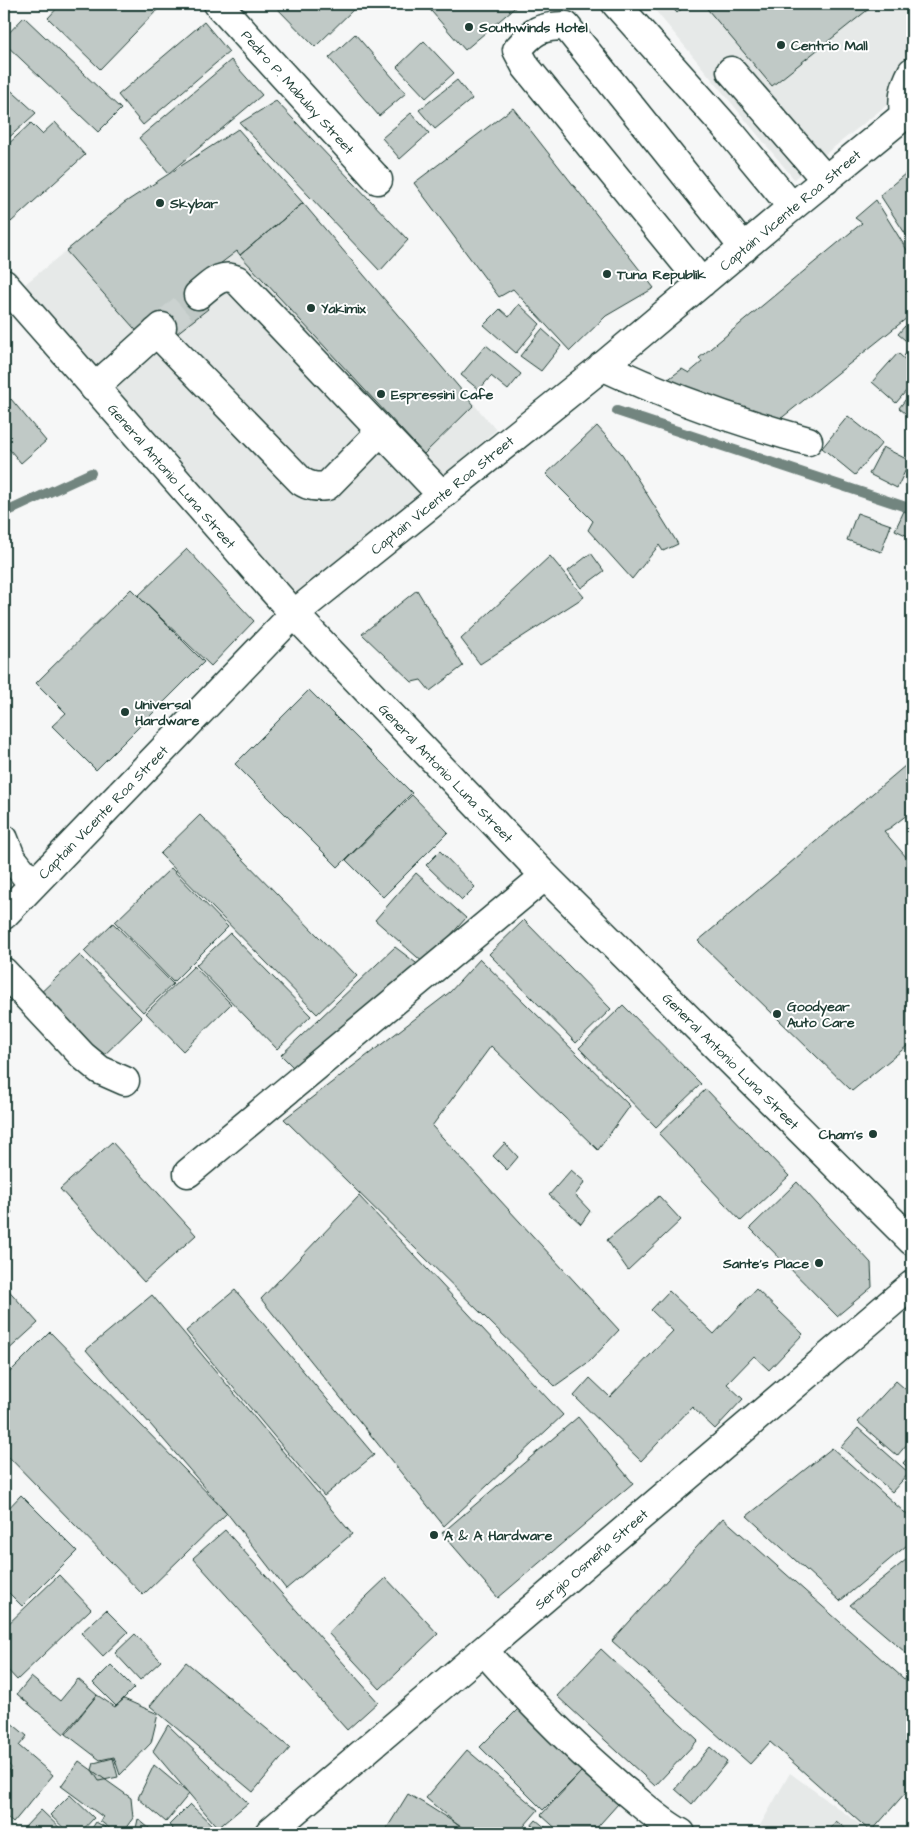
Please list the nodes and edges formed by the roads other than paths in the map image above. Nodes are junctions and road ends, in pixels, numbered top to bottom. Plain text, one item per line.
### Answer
1 (218, 4) edge
2 (616, 4) edge
3 (731, 70) dead end
4 (912, 72) edge
5 (908, 112) edge
6 (378, 180) dead end
7 (826, 180) junction
8 (792, 207) junction
9 (744, 248) junction
10 (702, 283) junction
11 (4, 284) edge
12 (198, 295) tunnel mouth
13 (602, 366) junction
14 (94, 388) junction
15 (380, 432) junction
16 (808, 442) dead end
17 (442, 496) junction
18 (294, 614) junction
19 (4, 839) edge
20 (545, 876) junction
21 (33, 885) junction
22 (4, 915) edge
23 (4, 972) edge
24 (125, 1081) dead end
25 (188, 1173) dead end
26 (912, 1241) edge
27 (912, 1285) edge
28 (484, 1651) junction
29 (270, 1833) edge
30 (682, 1833) edge

1 - 6 street, Pedro P. Mabulay Street
2 - 8 street
3 - 7 street
4 - 5 street
5 - 7 street, Captain Vicente Roa Street
7 - 8 street, Captain Vicente Roa Street
8 - 9 street, Captain Vicente Roa Street
9 - 10 street, Captain Vicente Roa Street
9 - 10 street
10 - 13 street, Captain Vicente Roa Street
11 - 14 street, General Antonio Luna Street
12 - 15 street
13 - 16 street
13 - 17 street, Captain Vicente Roa Street
14 - 15 street
14 - 18 street, General Antonio Luna Street
15 - 17 street
17 - 18 street, Captain Vicente Roa Street
18 - 20 street, General Antonio Luna Street
18 - 21 street, Captain Vicente Roa Street
19 - 21 street
20 - 25 street
20 - 26 street, General Antonio Luna Street
21 - 22 street, Captain Vicente Roa Street
23 - 24 street
27 - 28 street, Sergio Osmeña Street
28 - 29 street, Sergio Osmeña Street
28 - 30 street

